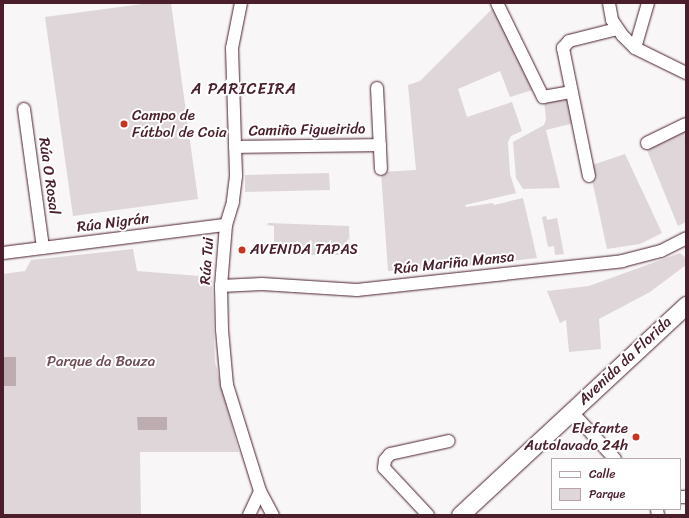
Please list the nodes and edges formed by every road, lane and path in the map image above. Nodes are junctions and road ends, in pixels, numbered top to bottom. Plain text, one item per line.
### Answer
1 (241, 3) edge
2 (497, 3) edge
3 (609, 3) edge
4 (648, 3) edge
5 (618, 29) junction
6 (635, 48) junction
7 (686, 73) edge
8 (377, 88) dead end
9 (572, 92) junction
10 (24, 109) dead end
11 (686, 124) edge
12 (647, 143) dead end
13 (380, 145) junction
14 (235, 147) junction
15 (381, 169) dead end
16 (589, 176) dead end
17 (226, 226) junction
18 (686, 238) edge
19 (43, 248) junction
20 (3, 253) edge
21 (221, 286) junction
22 (686, 304) edge
23 (571, 411) junction
24 (449, 441) dead end
25 (614, 458) edge
26 (260, 491) junction
27 (249, 515) edge
28 (273, 515) edge
29 (428, 515) edge
30 (460, 515) edge

1 - 14 street, Rúa Tui
2 - 9 street
3 - 5 street
4 - 6 street
5 - 6 street
5 - 9 street
6 - 7 street
8 - 13 street, Camiño Figueirido
9 - 16 street
10 - 19 street, Rúa O Rosal
11 - 12 street
13 - 14 street, Camiño Figueirido
13 - 15 street, Camiño Figueirido
14 - 17 street, Rúa Tui
17 - 19 street, Rúa Nigrán
17 - 21 street, Rúa Tui
18 - 21 street, Rúa Mariña Mansa
19 - 20 street, Rúa Nigrán
21 - 26 street, Rúa Tui
22 - 23 main road, Avenida da Florida
23 - 25 street
23 - 30 main road, Avenida da Florida
24 - 29 street
26 - 27 street
26 - 28 street, Rúa Tui

